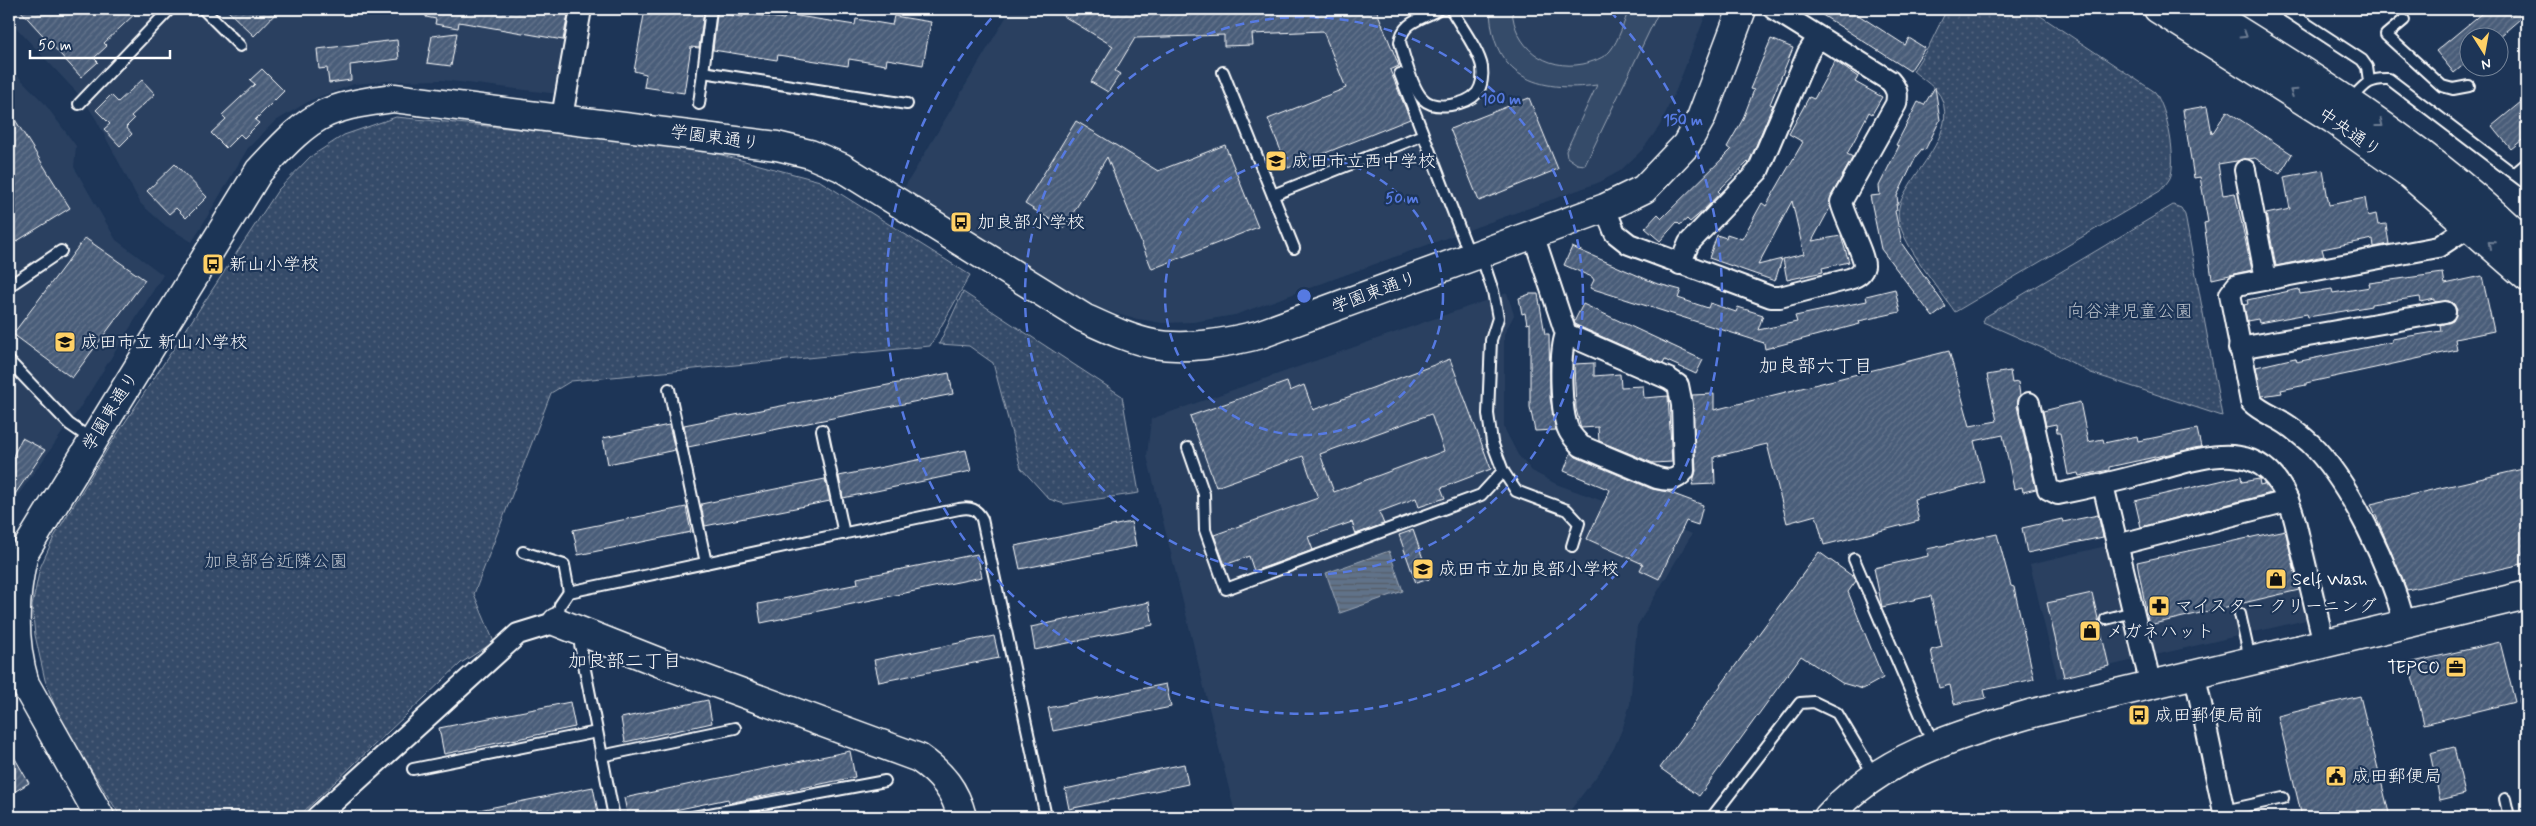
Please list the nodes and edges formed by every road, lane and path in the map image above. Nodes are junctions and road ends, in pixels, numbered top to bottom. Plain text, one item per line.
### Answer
1 (170, 9) edge
2 (203, 9) edge
3 (581, 9) edge
4 (711, 9) edge
5 (1438, 9) edge
6 (1451, 9) edge
7 (1742, 9) edge
8 (1774, 9) edge
9 (2158, 9) edge
10 (2203, 9) edge
11 (2284, 9) edge
12 (2404, 20) dead end
13 (1818, 37) junction
14 (240, 46) dead end
15 (703, 72) junction
16 (1222, 72) dead end
17 (1400, 74) dead end
18 (2368, 81) junction
19 (2469, 86) dead end
20 (79, 104) dead end
21 (699, 104) dead end
22 (907, 104) dead end
23 (2342, 110) junction
24 (562, 117) junction
25 (1423, 135) junction
26 (2527, 163) edge
27 (2245, 170) dead end
28 (2514, 174) junction
29 (2527, 184) edge
30 (1273, 195) junction
31 (1604, 208) junction
32 (2470, 226) junction
33 (1533, 234) junction
34 (2527, 245) edge
35 (1294, 248) dead end
36 (61, 251) dead end
37 (1475, 255) junction
38 (1680, 264) junction
39 (2527, 277) edge
40 (2266, 279) junction
41 (9, 286) edge
42 (2446, 312) dead end
43 (1566, 334) junction
44 (2239, 348) junction
45 (9, 361) edge
46 (669, 389) dead end
47 (2029, 404) dead end
48 (822, 430) dead end
49 (92, 440) junction
50 (1188, 448) dead end
51 (1503, 471) junction
52 (2103, 485) junction
53 (2288, 501) junction
54 (844, 534) junction
55 (2117, 545) junction
56 (1572, 546) dead end
57 (524, 552) dead end
58 (1854, 559) dead end
59 (706, 563) junction
60 (569, 592) junction
61 (2527, 595) edge
62 (2133, 612) junction
63 (2240, 614) dead end
64 (2106, 619) dead end
65 (2405, 624) junction
66 (567, 626) junction
67 (2324, 644) junction
68 (2251, 662) junction
69 (2195, 676) junction
70 (2151, 686) junction
71 (735, 728) dead end
72 (597, 732) junction
73 (1933, 744) junction
74 (602, 756) junction
75 (413, 769) dead end
76 (1875, 777) junction
77 (885, 781) dead end
78 (2284, 798) dead end
79 (2505, 798) dead end
80 (2225, 814) edge
81 (100, 817) edge
82 (317, 817) edge
83 (613, 817) edge
84 (693, 817) edge
85 (962, 817) edge
86 (1046, 817) edge
87 (1712, 817) edge
88 (1828, 817) edge
89 (2509, 817) edge

1 - 20 lane
2 - 14 lane
3 - 24 street
4 - 15 lane
5 - 6 lane
7 - 31 street, 学園東通り
8 - 13 street
23 -> 9 street, 中央通り
10 -> 23 street, 中央通り
11 - 18 lane
12 - 19 lane
13 - 38 street
13 - 38 street
15 - 21 lane
15 - 22 lane
16 - 30 lane
17 - 25 lane
18 - 23 lane
18 - 28 lane
23 - 32 street, 中央通り
23 -> 34 street, 中央通り
24 - 37 street, 学園東通り
24 - 49 street, 学園東通り
25 - 30 lane
25 - 37 lane
26 - 28 lane
27 - 40 street
28 - 29 lane
30 - 35 lane
31 - 33 street, 学園東通り
31 - 38 street
39 -> 32 street, 中央通り
32 - 40 street
33 - 37 street, 学園東通り
33 - 43 street
36 - 41 lane
37 - 51 lane
40 - 44 street
42 - 44 street
43 - 43 street
44 - 65 street
45 - 49 lane
46 - 59 lane
47 - 52 street
48 - 54 lane
49 - 81 street, 学園東通り
50 - 51 lane
51 - 56 lane
52 - 53 street
52 - 55 street
53 - 55 street
53 - 67 street
54 - 59 lane
54 - 86 lane
55 - 62 street
57 - 60 lane
58 - 73 lane
59 - 60 lane
60 - 66 lane
61 - 65 street
62 - 64 lane
62 - 70 street
63 - 68 lane
65 - 67 street
66 - 72 lane
66 - 82 street
66 - 85 street
67 - 68 street
68 - 69 street
69 - 70 street
69 - 80 street
70 - 73 street
71 - 74 lane
72 - 74 lane
72 - 75 lane
73 - 76 street
74 - 83 lane
76 - 87 lane
76 - 88 street
77 - 84 lane
78 - 80 lane
79 - 89 lane

